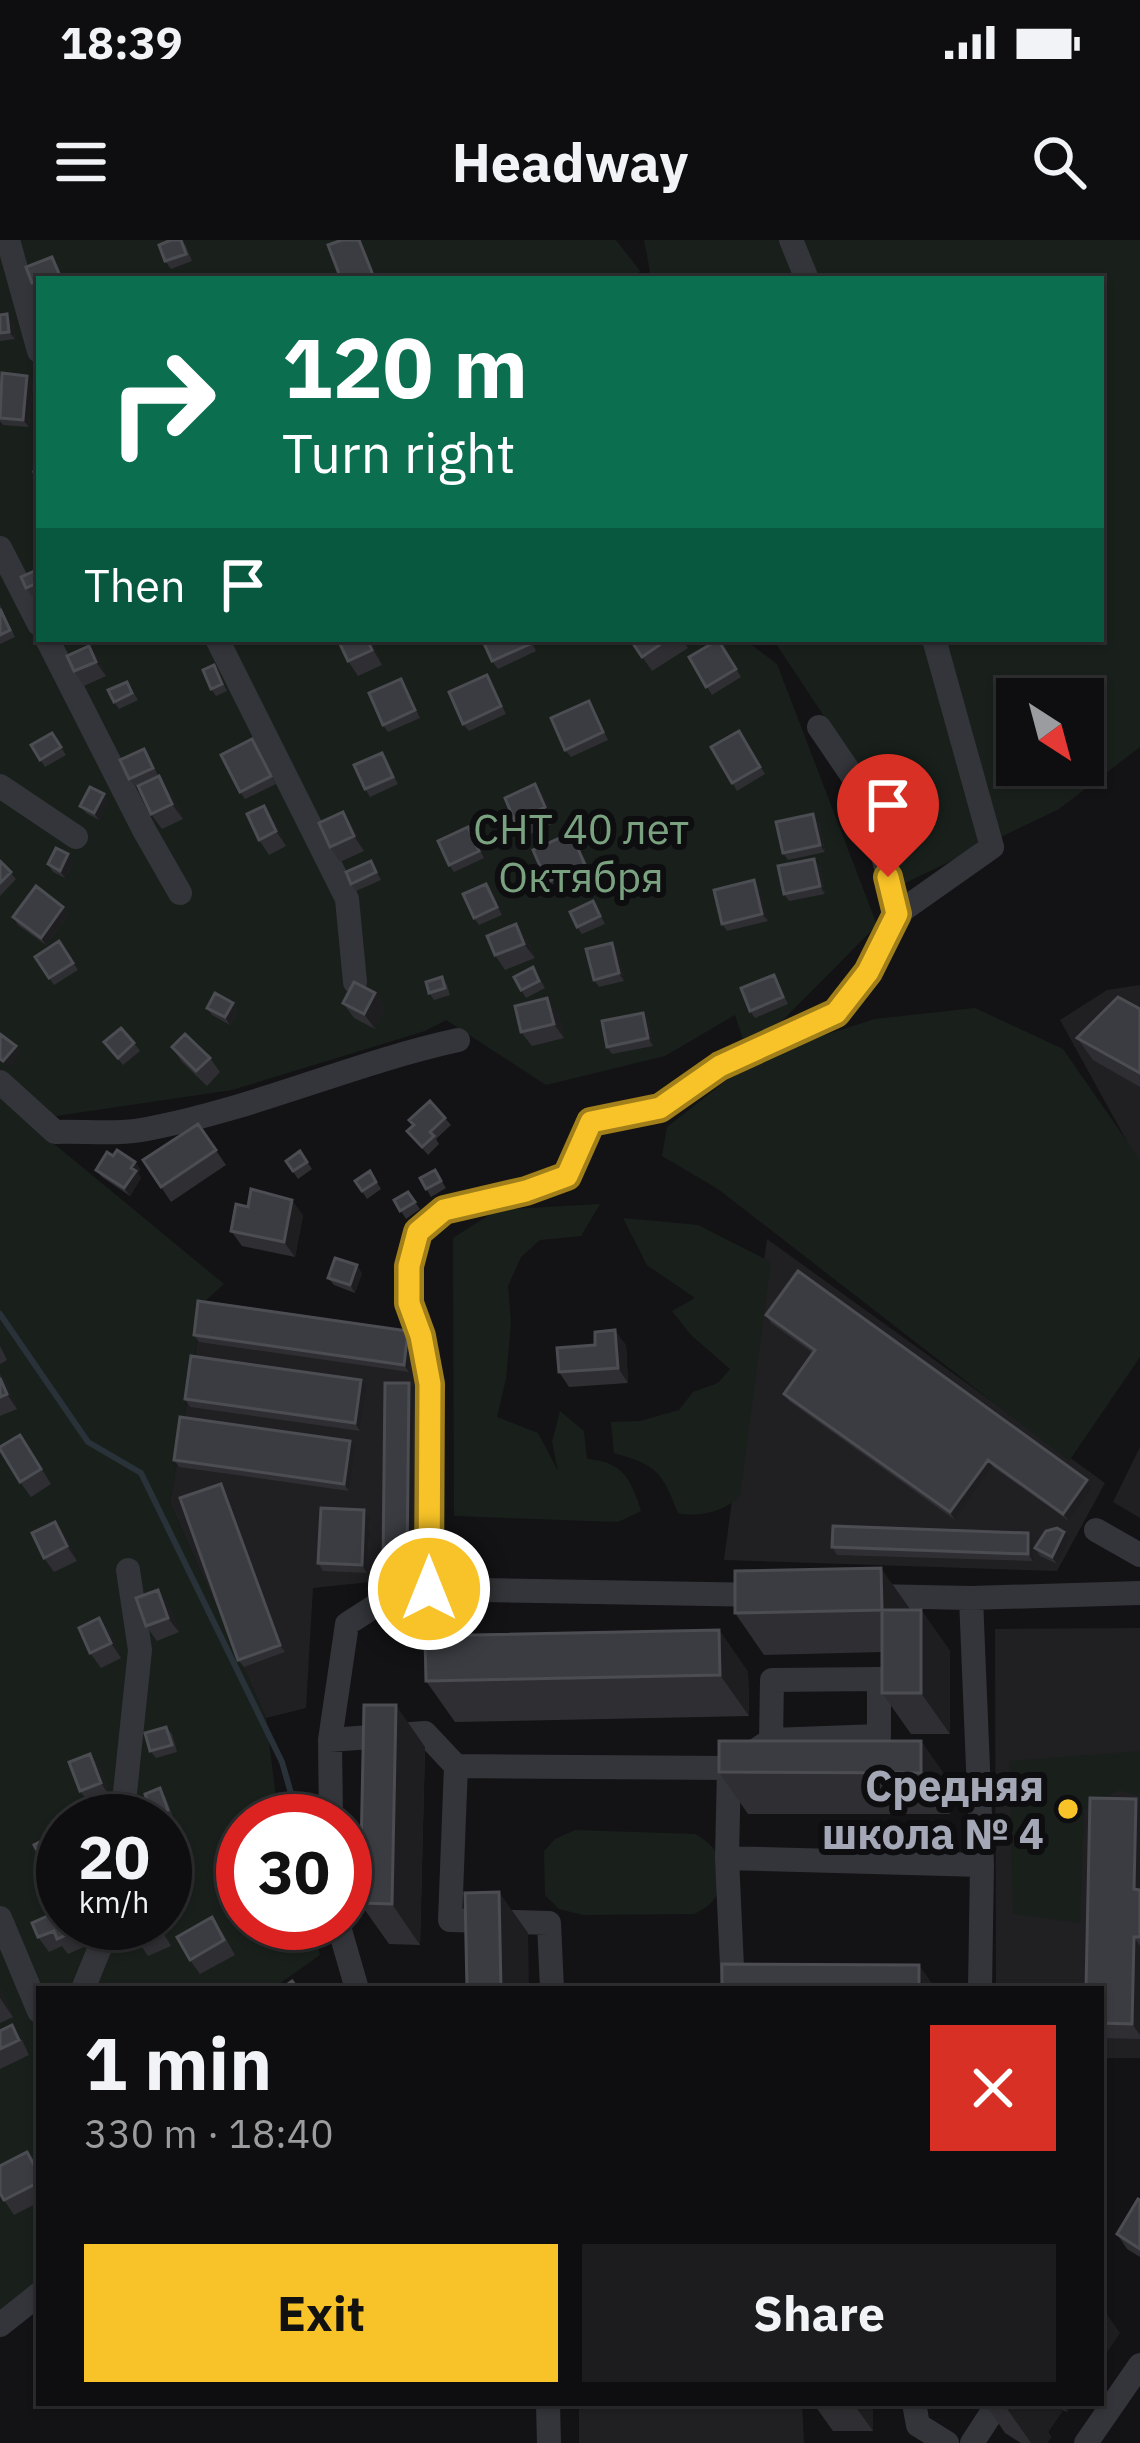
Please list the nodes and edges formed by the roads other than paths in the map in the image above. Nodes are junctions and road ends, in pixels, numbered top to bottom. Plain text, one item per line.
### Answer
1 (8, 240) edge
2 (791, 240) edge
3 (806, 276) edge
4 (36, 340) edge
5 (0, 548) edge
6 (36, 618) edge
7 (48, 642) edge
8 (218, 642) edge
9 (935, 642) edge
10 (819, 727) dead end
11 (0, 786) edge
12 (76, 837) dead end
13 (180, 893) dead end
14 (897, 914) junction
15 (355, 982) edge
16 (458, 1040) dead end
17 (0, 1082) edge
18 (1096, 1530) dead end
19 (1140, 1555) edge
20 (128, 1570) dead end
21 (429, 1589) junction
22 (1140, 1593) edge
23 (782, 1595) edge
24 (853, 1596) edge
25 (971, 1598) junction
26 (330, 1740) junction
27 (771, 1740) junction
28 (456, 1766) junction
29 (729, 1768) junction
30 (125, 1794) edge
31 (331, 1794) edge
32 (727, 1858) junction
33 (982, 1865) junction
34 (0, 1918) edge
35 (99, 1950) edge
36 (346, 1950) edge
37 (83, 1986) edge
38 (356, 1986) edge
39 (552, 1986) edge
40 (733, 1986) edge
41 (980, 1986) edge
42 (36, 2004) edge
43 (36, 2296) edge
44 (0, 2325) edge
45 (1140, 2365) edge
46 (548, 2406) edge
47 (915, 2406) edge
48 (996, 2406) edge
49 (1091, 2441) edge
50 (549, 2443) edge
51 (947, 2443) edge
52 (972, 2443) edge

1 - 4 street
2 - 3 street
5 - 6 street
7 - 13 street
8 - 15 street
9 - 14 street
10 - 14 street
11 - 12 street
14 - 21 street
16 - 17 street
18 - 19 street
20 - 30 street
21 - 23 street
21 - 26 street
22 - 25 street
24 - 25 street
25 - 33 street
26 - 28 street
26 - 31 street
27 - 27 street
27 - 29 street
28 - 29 street
28 - 39 street
29 - 32 street
32 - 33 street
32 - 40 street
33 - 41 street
34 - 42 street
35 - 37 street
36 - 38 street
43 - 44 street
45 - 49 street
46 - 50 street
47 - 51 street
48 - 52 street

